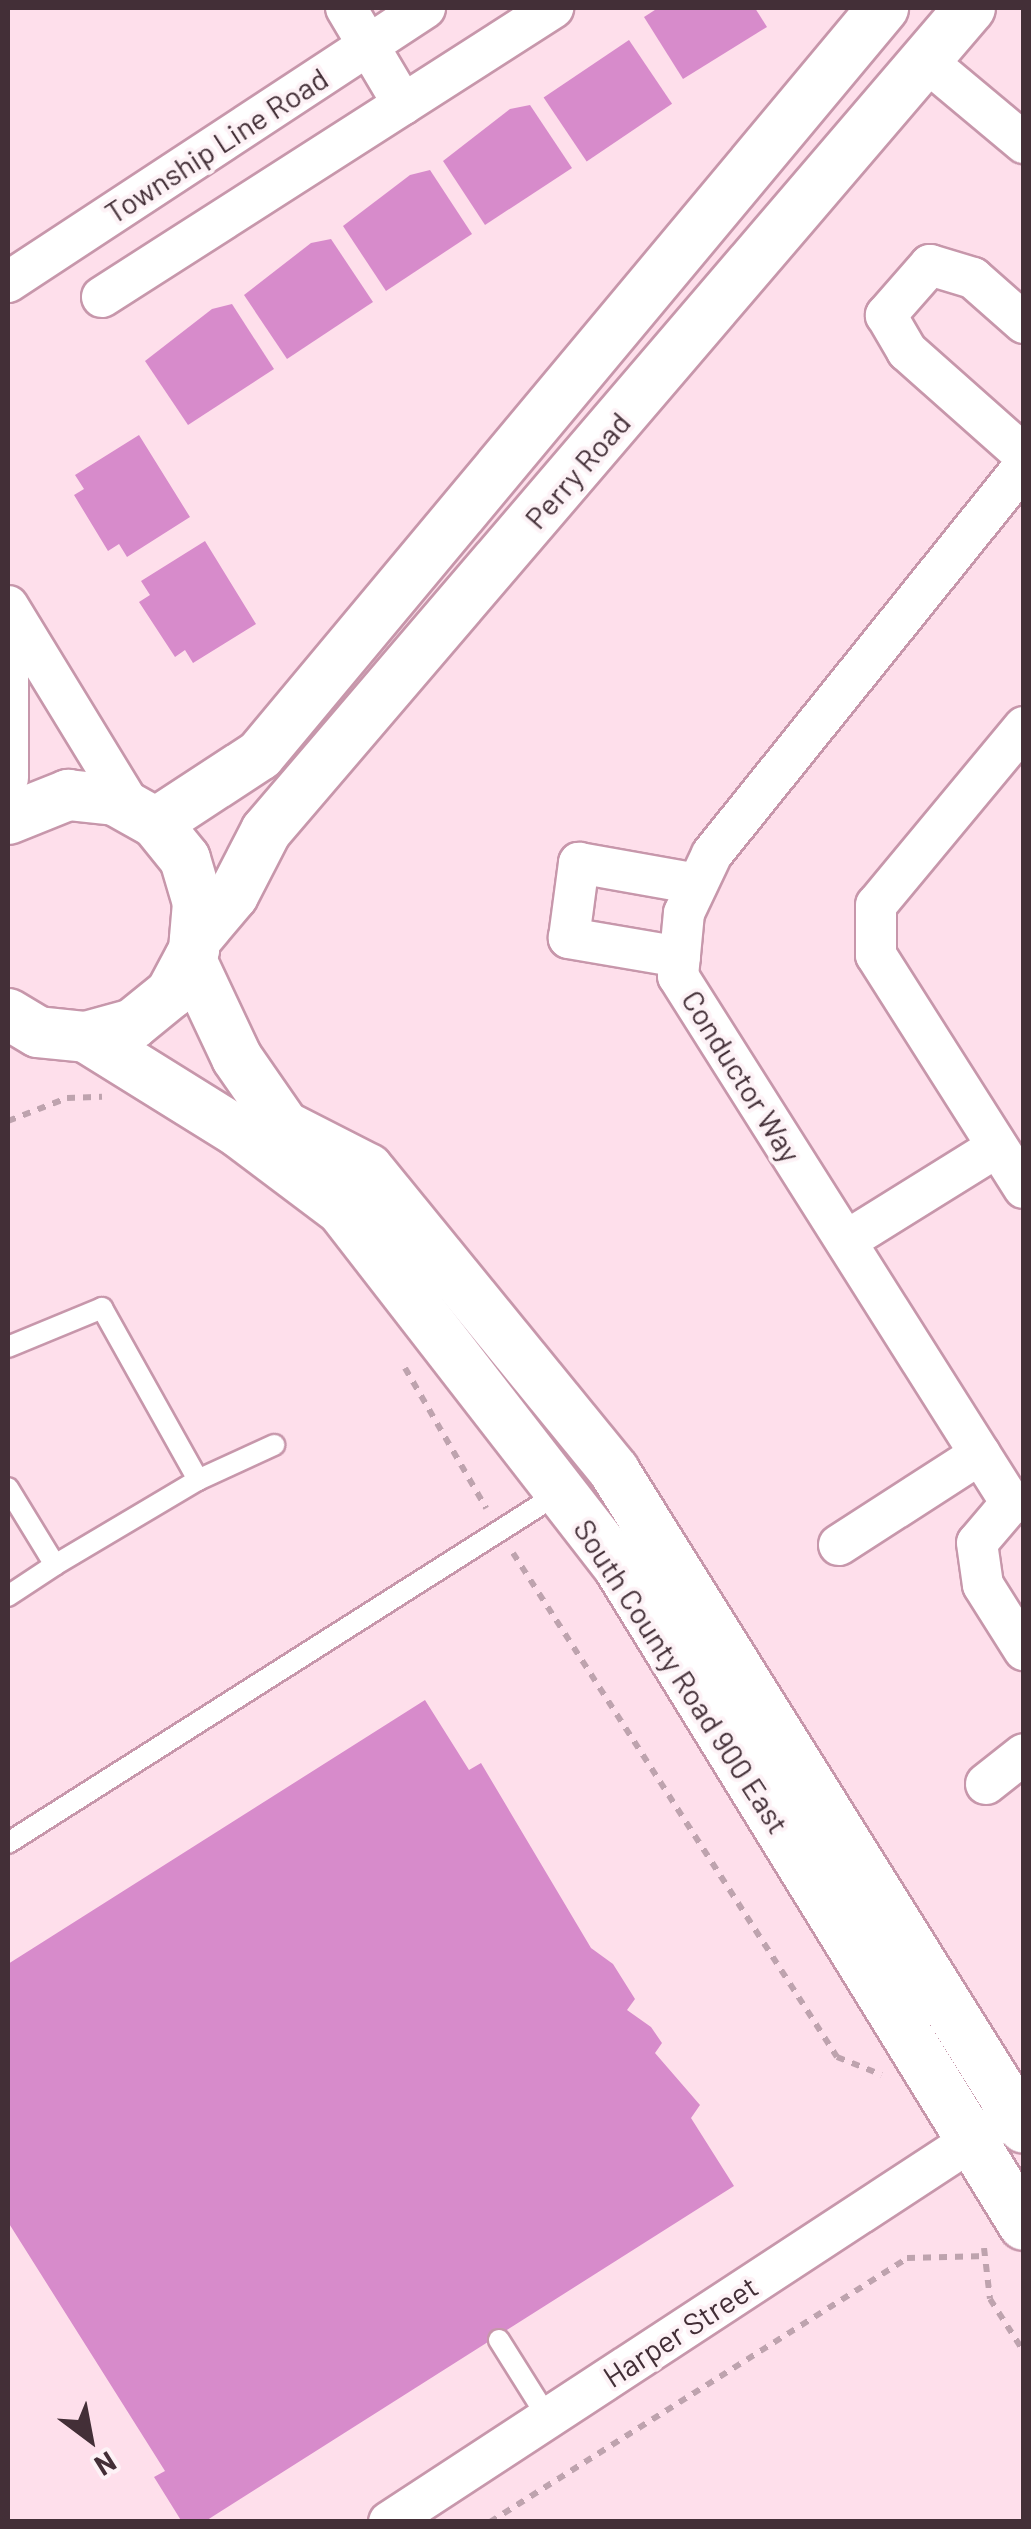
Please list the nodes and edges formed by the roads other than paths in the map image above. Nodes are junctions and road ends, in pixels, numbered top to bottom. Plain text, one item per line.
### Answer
1 (346, 8) edge
2 (425, 8) edge
3 (553, 8) edge
4 (883, 8) edge
5 (970, 8) edge
6 (369, 44) junction
7 (926, 61) junction
8 (403, 104) junction
9 (1024, 143) edge
10 (8, 282) edge
11 (102, 298) dead end
12 (1024, 322) edge
13 (1024, 456) edge
14 (1024, 466) edge
15 (8, 606) edge
16 (8, 666) edge
17 (1024, 726) edge
18 (8, 778) edge
19 (144, 816) junction
20 (8, 819) edge
21 (698, 884) junction
22 (192, 949) junction
23 (680, 957) junction
24 (35, 1036) edge
25 (998, 1147) junction
26 (1024, 1188) edge
27 (846, 1242) junction
28 (8, 1348) edge
29 (274, 1445) dead end
30 (980, 1454) junction
31 (198, 1480) junction
32 (8, 1488) edge
33 (561, 1492) junction
34 (1017, 1502) edge
35 (838, 1545) dead end
36 (55, 1564) junction
37 (8, 1596) edge
38 (1024, 1650) edge
39 (1024, 1754) edge
40 (986, 1784) dead end
41 (8, 1843) edge
42 (825, 1903) junction
43 (1021, 2116) edge
44 (971, 2141) junction
45 (996, 2236) edge
46 (500, 2340) dead end
47 (548, 2418) junction
48 (390, 2522) edge

1 - 6 street
2 - 6 street, Township Line Road
3 - 8 street
4 - 19 street, Perry Road
5 - 7 street, Perry Road
6 - 8 street
6 - 10 street, Township Line Road
7 - 9 street
7 - 22 street, Perry Road
8 - 11 street
12 - 13 street
14 - 21 street, Conductor Way
15 - 19 street
16 - 18 street
17 - 25 street
19 - 20 street
19 - 22 street
21 - 23 street, Conductor Way
21 - 23 street
22 - 24 street, Perry Road
22 - 43 street, South County Road 900 East
23 - 27 street, Conductor Way
24 - 33 street, South County Road 900 East
25 - 26 street
25 - 27 street
27 - 30 street, Conductor Way
28 - 31 lane
29 - 31 lane
30 - 34 street, Conductor Way
30 - 35 street
31 - 36 lane
32 - 36 lane
33 - 41 lane
33 - 42 street, South County Road 900 East
34 - 38 street, Conductor Way
36 - 37 lane
39 - 40 street
42 - 43 street
42 - 44 street, South County Road 900 East
43 - 44 street, Harper Street
44 - 45 street, South County Road 900 East
44 - 47 street, Harper Street
46 - 47 lane
47 - 48 street, Harper Street

